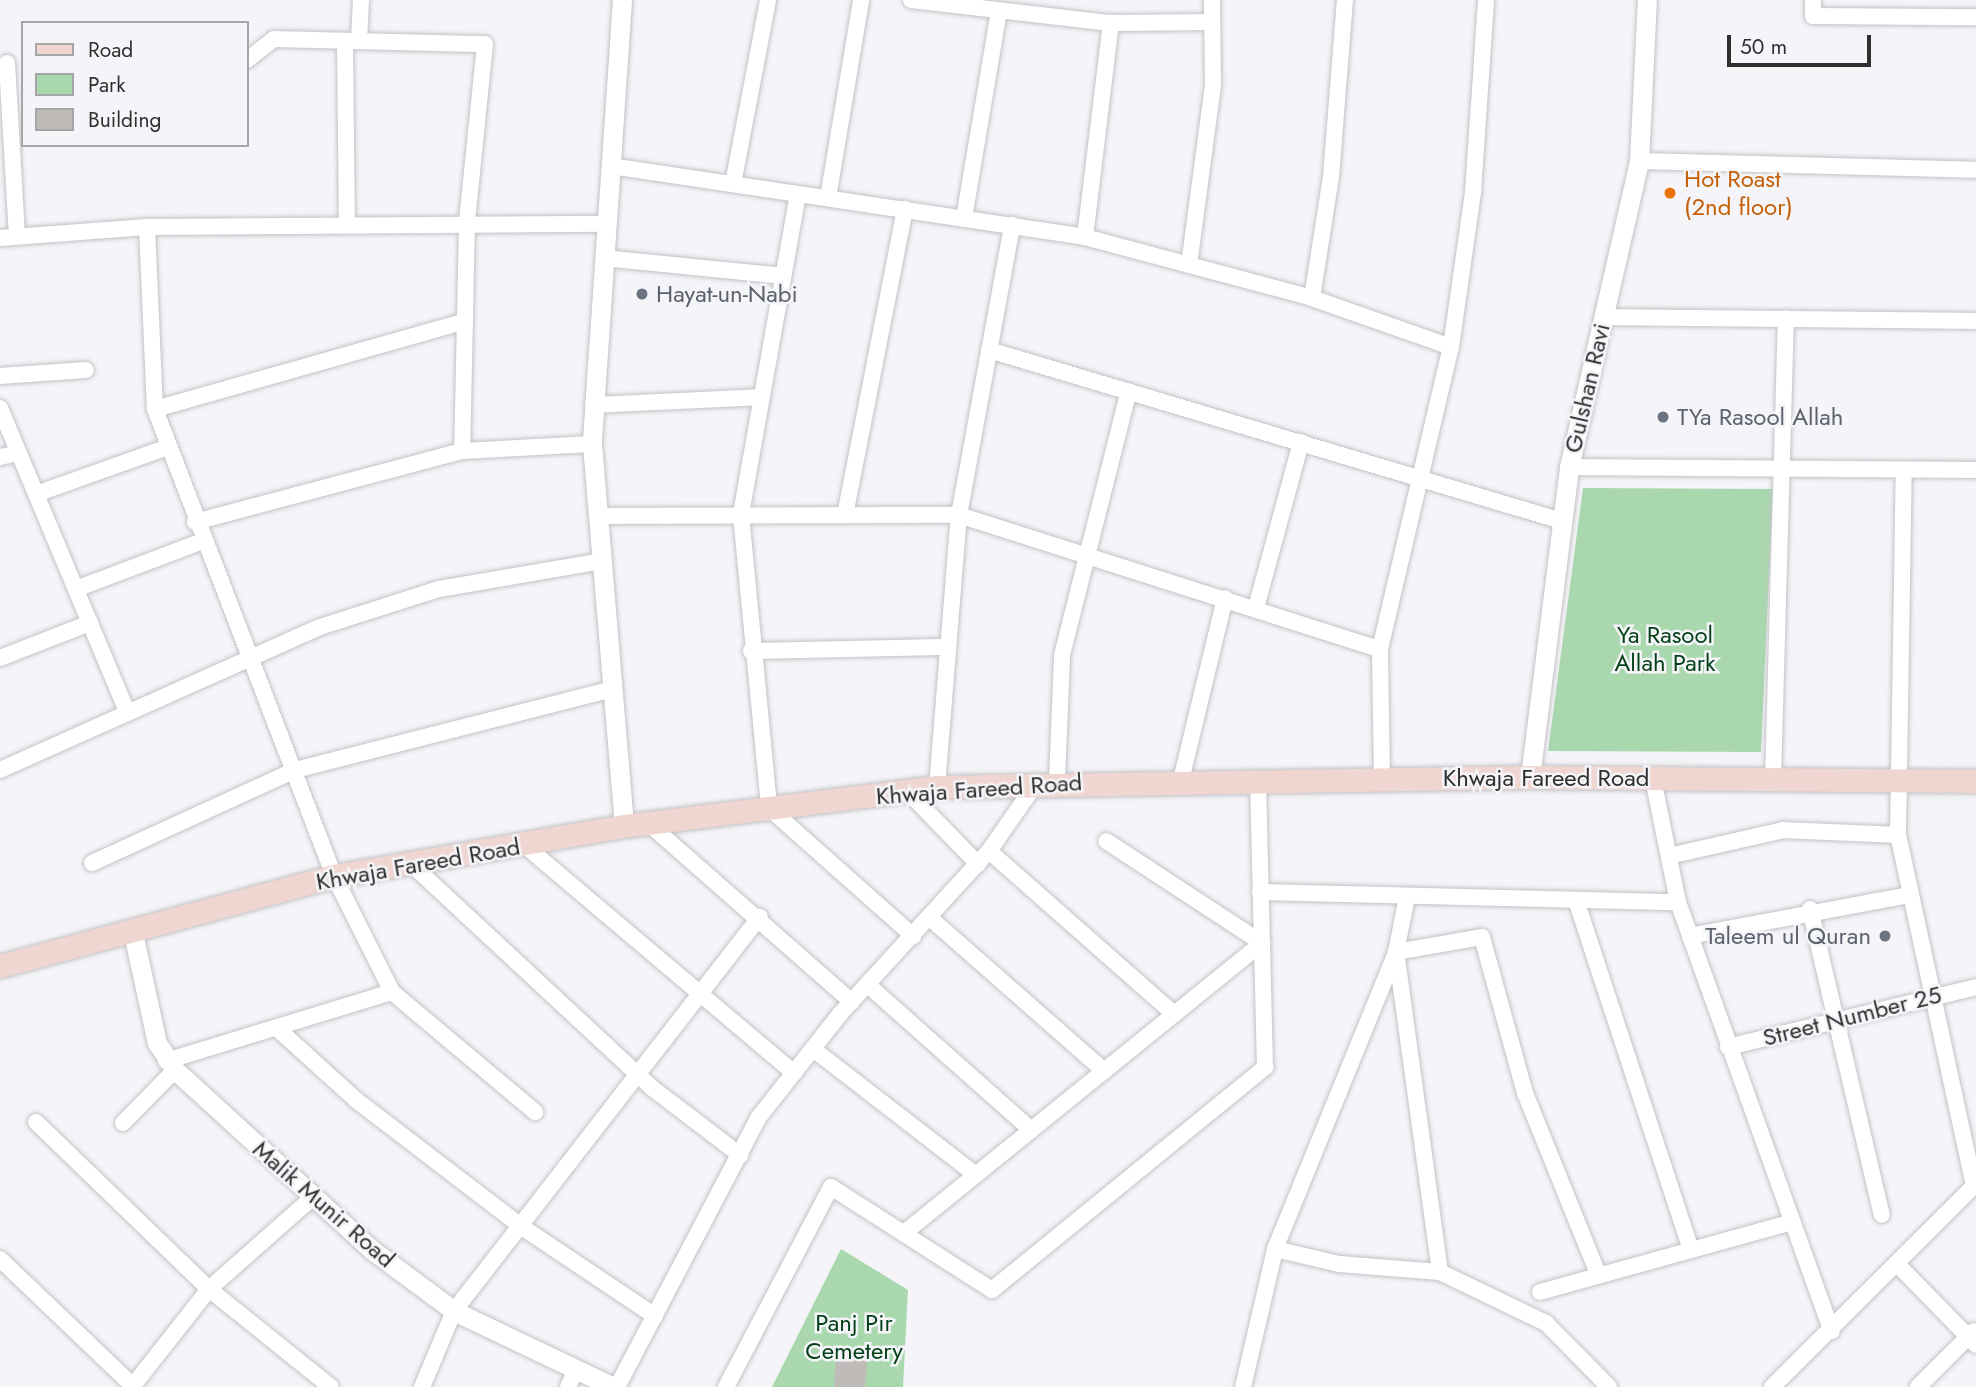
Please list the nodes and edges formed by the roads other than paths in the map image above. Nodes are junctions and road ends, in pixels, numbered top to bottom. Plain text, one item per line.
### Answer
1 (361, 0) edge
2 (622, 0) edge
3 (768, 0) edge
4 (862, 0) edge
5 (911, 0) edge
6 (1212, 0) edge
7 (1345, 0) edge
8 (1486, 0) edge
9 (1647, 0) edge
10 (1812, 0) edge
11 (999, 12) junction
12 (1976, 17) edge
13 (1212, 22) junction
14 (1111, 23) junction
15 (352, 41) junction
16 (248, 59) edge
17 (10, 63) edge
18 (1639, 161) junction
19 (611, 166) junction
20 (1976, 170) edge
21 (733, 184) junction
22 (798, 194) junction
23 (828, 198) junction
24 (905, 209) junction
25 (964, 218) junction
26 (467, 221) junction
27 (607, 223) junction
28 (347, 224) junction
29 (1012, 225) junction
30 (147, 227) junction
31 (8, 237) edge
32 (1085, 237) junction
33 (604, 258) junction
34 (1189, 265) junction
35 (783, 276) junction
36 (1312, 298) junction
37 (1604, 317) junction
38 (1786, 318) junction
39 (465, 321) junction
40 (1976, 321) edge
41 (1451, 347) junction
42 (989, 350) junction
43 (86, 370) dead end
44 (0, 376) edge
45 (1129, 391) junction
46 (762, 397) junction
47 (593, 405) junction
48 (0, 408) edge
49 (155, 409) junction
50 (1301, 442) junction
51 (592, 444) junction
52 (168, 447) junction
53 (462, 451) junction
54 (19, 453) junction
55 (0, 457) edge
56 (1569, 467) junction
57 (1780, 469) junction
58 (1904, 470) junction
59 (1976, 470) edge
60 (1420, 477) junction
61 (36, 494) junction
62 (741, 515) junction
63 (845, 515) junction
64 (959, 515) junction
65 (598, 516) junction
66 (1562, 521) junction
67 (195, 522) junction
68 (202, 541) junction
69 (1084, 552) junction
70 (602, 561) junction
71 (76, 589) junction
72 (1225, 598) junction
73 (1255, 608) junction
74 (90, 623) junction
75 (945, 647) junction
76 (1380, 649) junction
77 (751, 652) junction
78 (248, 655) junction
79 (0, 658) edge
80 (612, 690) junction
81 (127, 711) junction
82 (0, 769) edge
83 (295, 770) junction
84 (1530, 777) junction
85 (1382, 779) junction
86 (1653, 779) junction
87 (1773, 779) junction
88 (1181, 780) junction
89 (1258, 780) junction
90 (1903, 780) junction
91 (1976, 781) edge
92 (1047, 782) junction
93 (937, 787) junction
94 (907, 791) junction
95 (769, 808) junction
96 (648, 823) junction
97 (624, 825) junction
98 (1898, 835) junction
99 (1106, 841) dead end
100 (523, 844) junction
101 (1669, 856) junction
102 (983, 858) junction
103 (409, 862) junction
104 (92, 863) dead end
105 (334, 876) junction
106 (1261, 892) junction
107 (1910, 895) junction
108 (1407, 897) junction
109 (1576, 900) junction
110 (1678, 902) junction
111 (1810, 909) junction
112 (760, 918) junction
113 (930, 918) junction
114 (133, 933) junction
115 (913, 936) junction
116 (1690, 936) junction
117 (1262, 943) junction
118 (1396, 952) junction
119 (0, 966) edge
120 (869, 986) junction
121 (1976, 987) edge
122 (392, 992) junction
123 (1928, 994) junction
124 (701, 995) junction
125 (852, 1002) junction
126 (1174, 1014) junction
127 (1831, 1018) junction
128 (280, 1031) junction
129 (1728, 1047) junction
130 (813, 1049) junction
131 (171, 1066) junction
132 (1104, 1071) junction
133 (794, 1073) junction
134 (641, 1078) junction
135 (535, 1112) dead end
136 (36, 1122) dead end
137 (123, 1123) dead end
138 (1031, 1130) junction
139 (740, 1155) junction
140 (976, 1175) junction
141 (313, 1196) junction
142 (1882, 1214) dead end
143 (1792, 1222) junction
144 (522, 1227) junction
145 (904, 1233) junction
146 (1275, 1249) junction
147 (1691, 1250) junction
148 (0, 1259) edge
149 (1899, 1266) junction
150 (1440, 1272) junction
151 (1598, 1273) junction
152 (209, 1289) junction
153 (1540, 1292) dead end
154 (454, 1311) junction
155 (654, 1316) junction
156 (1832, 1331) junction
157 (1973, 1337) edge
158 (572, 1379) edge
159 (133, 1387) edge
160 (331, 1387) edge
161 (422, 1387) edge
162 (615, 1387) edge
163 (726, 1387) edge
164 (1244, 1387) edge
165 (1609, 1387) edge
166 (1772, 1387) edge
167 (1918, 1387) edge

1 - 15 street
2 - 19 street
3 - 21 street
4 - 23 street
5 - 11 street
6 - 13 street
7 - 36 street
8 - 41 street
9 - 18 street, Gulshan Ravi
10 - 12 street
11 - 14 street
11 - 25 street
13 - 14 street
13 - 34 street
14 - 32 street
15 - 16 street
15 - 26 street
15 - 28 street
17 - 31 street
18 - 20 street
18 - 37 street, Gulshan Ravi
19 - 21 street
19 - 27 street
21 - 22 street
22 - 23 street
22 - 35 street
23 - 24 street
24 - 25 street
24 - 63 street
25 - 29 street
26 - 27 street
26 - 28 street
26 - 39 street
27 - 33 street
28 - 30 street
29 - 32 street
29 - 42 street
30 - 31 street
30 - 49 street
32 - 34 street
33 - 35 street
33 - 47 street
34 - 36 street
35 - 46 street
36 - 41 street
37 - 38 street
37 - 56 street, Gulshan Ravi
38 - 40 street
38 - 57 street
39 - 49 street
39 - 53 street
41 - 60 street
42 - 45 street
42 - 64 street
43 - 44 street
45 - 50 street
45 - 69 street
46 - 47 street
46 - 62 street
47 - 51 street
48 - 54 street
49 - 52 street
50 - 60 street
50 - 73 street
51 - 53 street
51 - 65 street
52 - 61 street
52 - 67 street
53 - 67 street
54 - 55 street
54 - 61 street
56 - 57 street
56 - 66 street, Gulshan Ravi
57 - 58 street
57 - 87 street
58 - 59 street
58 - 90 street
60 - 66 street
60 - 76 street
61 - 71 street
62 - 63 street
62 - 65 street
62 - 77 street
63 - 64 street
64 - 69 street
64 - 75 street
65 - 70 street
66 - 84 street, Gulshan Ravi
67 - 68 street
68 - 71 street
68 - 78 street
69 - 72 street
69 - 92 street
70 - 78 street
70 - 80 street
71 - 74 street
72 - 73 street
72 - 88 street
73 - 76 street
74 - 79 street
74 - 81 street
75 - 77 street
75 - 93 street
76 - 85 street
77 - 95 street
78 - 81 street
78 - 83 street
80 - 83 street
80 - 97 street
81 - 82 street
83 - 104 street
83 - 105 street
84 - 85 main road, Khwaja Fareed Road
84 - 86 main road, Khwaja Fareed Road
85 - 89 main road, Khwaja Fareed Road
86 - 87 main road, Khwaja Fareed Road
86 - 101 street
87 - 90 main road, Khwaja Fareed Road
88 - 89 main road, Khwaja Fareed Road
88 - 92 main road, Khwaja Fareed Road
89 - 106 street
90 - 91 main road, Khwaja Fareed Road
90 - 98 street
92 - 93 main road, Khwaja Fareed Road
92 - 102 street
93 - 94 main road, Khwaja Fareed Road
94 - 95 main road, Khwaja Fareed Road
94 - 102 street
95 - 96 main road, Khwaja Fareed Road
95 - 115 street
96 - 97 main road, Khwaja Fareed Road
96 - 112 street
97 - 100 main road, Khwaja Fareed Road
98 - 101 street
98 - 107 street
99 - 117 street
100 - 103 main road, Khwaja Fareed Road
100 - 124 street
101 - 110 street
102 - 113 street
102 - 126 street
103 - 105 main road, Khwaja Fareed Road
103 - 134 street
105 - 114 main road, Khwaja Fareed Road
105 - 122 street
106 - 108 street
106 - 117 street
107 - 111 street
107 - 123 street
108 - 109 street
108 - 118 street
109 - 110 street
109 - 147 street
110 - 116 street
111 - 116 street
111 - 127 street
112 - 124 street
112 - 125 street
113 - 115 street
113 - 132 street
114 - 119 main road, Khwaja Fareed Road
114 - 131 street
115 - 120 street
116 - 129 street
117 - 126 street
117 - 145 street
118 - 146 street
118 - 150 street
118 - 151 street
120 - 125 street
120 - 138 street
121 - 123 street, Street Number 25
122 - 128 street
122 - 135 street
123 - 127 street, Street Number 25
123 - 149 street
124 - 133 street
124 - 134 street
125 - 130 street
126 - 132 street
127 - 129 street, Street Number 25
127 - 142 street
128 - 131 street
128 - 144 street
129 - 143 street
130 - 133 street
130 - 140 street
131 - 137 street
131 - 141 street, Malik Munir Road
132 - 138 street
133 - 139 street
134 - 139 street
134 - 144 street
136 - 152 street
138 - 140 street
139 - 155 street
140 - 145 street
141 - 152 street
141 - 154 street, Malik Munir Road
143 - 147 street
143 - 156 street
144 - 154 street
144 - 155 street
145 - 163 street
146 - 150 street
146 - 164 street
147 - 151 street
148 - 159 street
149 - 156 street
149 - 157 street
150 - 165 street
151 - 153 street
152 - 159 street
152 - 160 street
154 - 158 street, Malik Munir Road
154 - 161 street
155 - 162 street
156 - 166 street
157 - 167 street
158 - 162 street, Malik Munir Road

